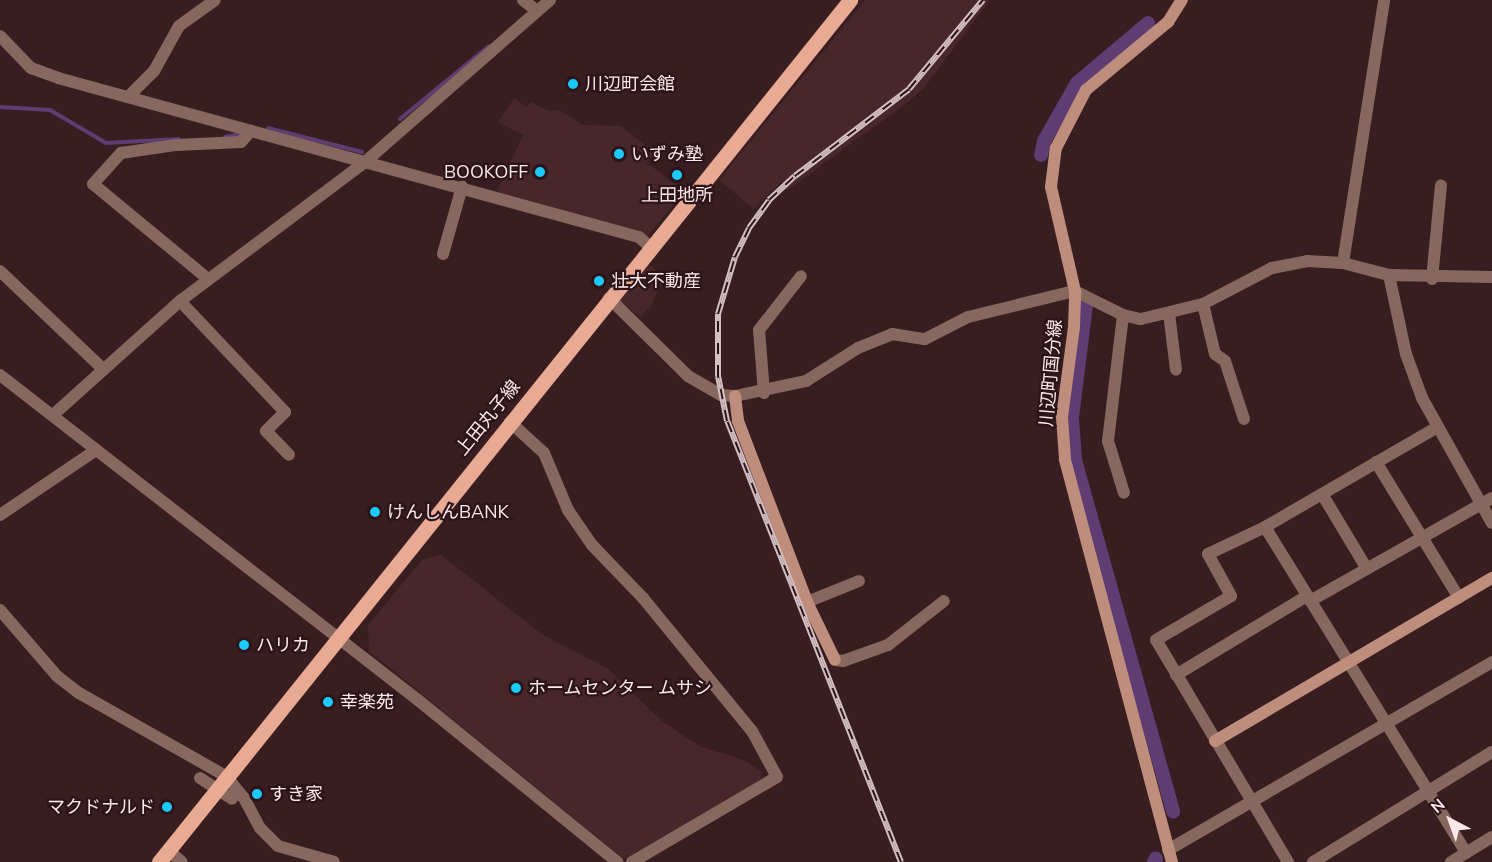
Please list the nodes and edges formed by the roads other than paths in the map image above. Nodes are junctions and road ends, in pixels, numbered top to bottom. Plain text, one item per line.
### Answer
1 (215, 0) edge
2 (550, 0) edge
3 (850, 0) edge
4 (1182, 0) edge
5 (1384, 0) edge
6 (531, 6) edge
7 (0, 36) edge
8 (128, 97) junction
9 (251, 131) junction
10 (364, 162) junction
11 (1441, 185) dead end
12 (462, 187) junction
13 (650, 246) junction
14 (443, 254) dead end
15 (1342, 263) junction
16 (0, 271) edge
17 (1389, 275) junction
18 (801, 276) dead end
19 (1492, 277) edge
20 (208, 279) junction
21 (1432, 279) junction
22 (1075, 291) junction
23 (609, 298) junction
24 (180, 301) junction
25 (1203, 304) junction
26 (1169, 313) junction
27 (1123, 315) junction
28 (103, 369) junction
29 (1176, 370) dead end
30 (0, 375) edge
31 (764, 393) junction
32 (735, 396) junction
33 (53, 414) junction
34 (1244, 419) dead end
35 (510, 422) junction
36 (1436, 428) junction
37 (96, 450) junction
38 (289, 455) dead end
39 (1376, 462) junction
40 (1124, 492) dead end
41 (1322, 494) junction
42 (1487, 501) edge
43 (0, 515) edge
44 (1492, 523) edge
45 (1265, 527) junction
46 (1424, 537) junction
47 (1367, 569) junction
48 (1492, 578) edge
49 (859, 581) dead end
50 (1458, 598) junction
51 (1308, 599) junction
52 (944, 601) dead end
53 (807, 602) junction
54 (0, 610) edge
55 (339, 638) junction
56 (1492, 662) edge
57 (1347, 664) junction
58 (1176, 675) junction
59 (1385, 725) junction
60 (1215, 741) junction
61 (1492, 753) edge
62 (226, 776) junction
63 (201, 778) dead end
64 (1426, 793) junction
65 (232, 799) dead end
66 (1251, 804) junction
67 (1492, 837) edge
68 (1167, 850) junction
69 (1466, 853) junction
70 (164, 856) edge
71 (182, 862) edge
72 (334, 862) edge
73 (617, 862) edge
74 (632, 862) edge
75 (1172, 862) edge
76 (1288, 862) edge
77 (1313, 862) edge
78 (1451, 862) edge

1 - 8 street
2 - 6 street
3 - 13 main road, 上田丸子線
4 - 22 street, 川辺町国分線
5 - 15 street
6 - 10 street
7 - 8 street
8 - 9 street
9 - 10 street
9 - 20 street
10 - 12 street
10 - 20 street
11 - 21 street
12 - 13 street
12 - 14 street
13 - 23 main road, 上田丸子線
15 - 17 street
15 - 25 street
16 - 28 street
17 - 21 street
17 - 36 street
18 - 31 street
19 - 21 street
20 - 24 street
22 - 27 street
22 - 31 street
22 - 68 street, 川辺町国分線
23 - 32 street
23 - 35 main road, 上田丸子線
24 - 28 street
24 - 38 street
25 - 26 street
25 - 34 street
26 - 27 street
26 - 29 street
27 - 40 street
28 - 33 street
30 - 33 street
31 - 32 street
32 - 53 street
33 - 37 street
35 - 55 main road, 上田丸子線
35 - 74 street
36 - 39 street
36 - 42 street
37 - 43 street
37 - 55 street
39 - 41 street
39 - 46 street
41 - 45 street
41 - 47 street
42 - 44 street
42 - 46 street
45 - 51 street
45 - 58 street
46 - 47 street
46 - 50 street
47 - 51 street
48 - 50 street
49 - 53 street
50 - 57 street
51 - 57 street
51 - 58 street
52 - 53 street
54 - 62 street
55 - 62 main road, 上田丸子線
55 - 73 street
56 - 59 street
57 - 59 street
57 - 60 street
58 - 60 street
59 - 64 street
59 - 66 street
60 - 66 street
61 - 64 street
62 - 70 main road, 上田丸子線
62 - 72 street
63 - 65 street
64 - 69 street
64 - 77 street
66 - 68 street
66 - 76 street
67 - 69 street
68 - 75 street, 川辺町国分線
69 - 78 street
70 - 71 street

